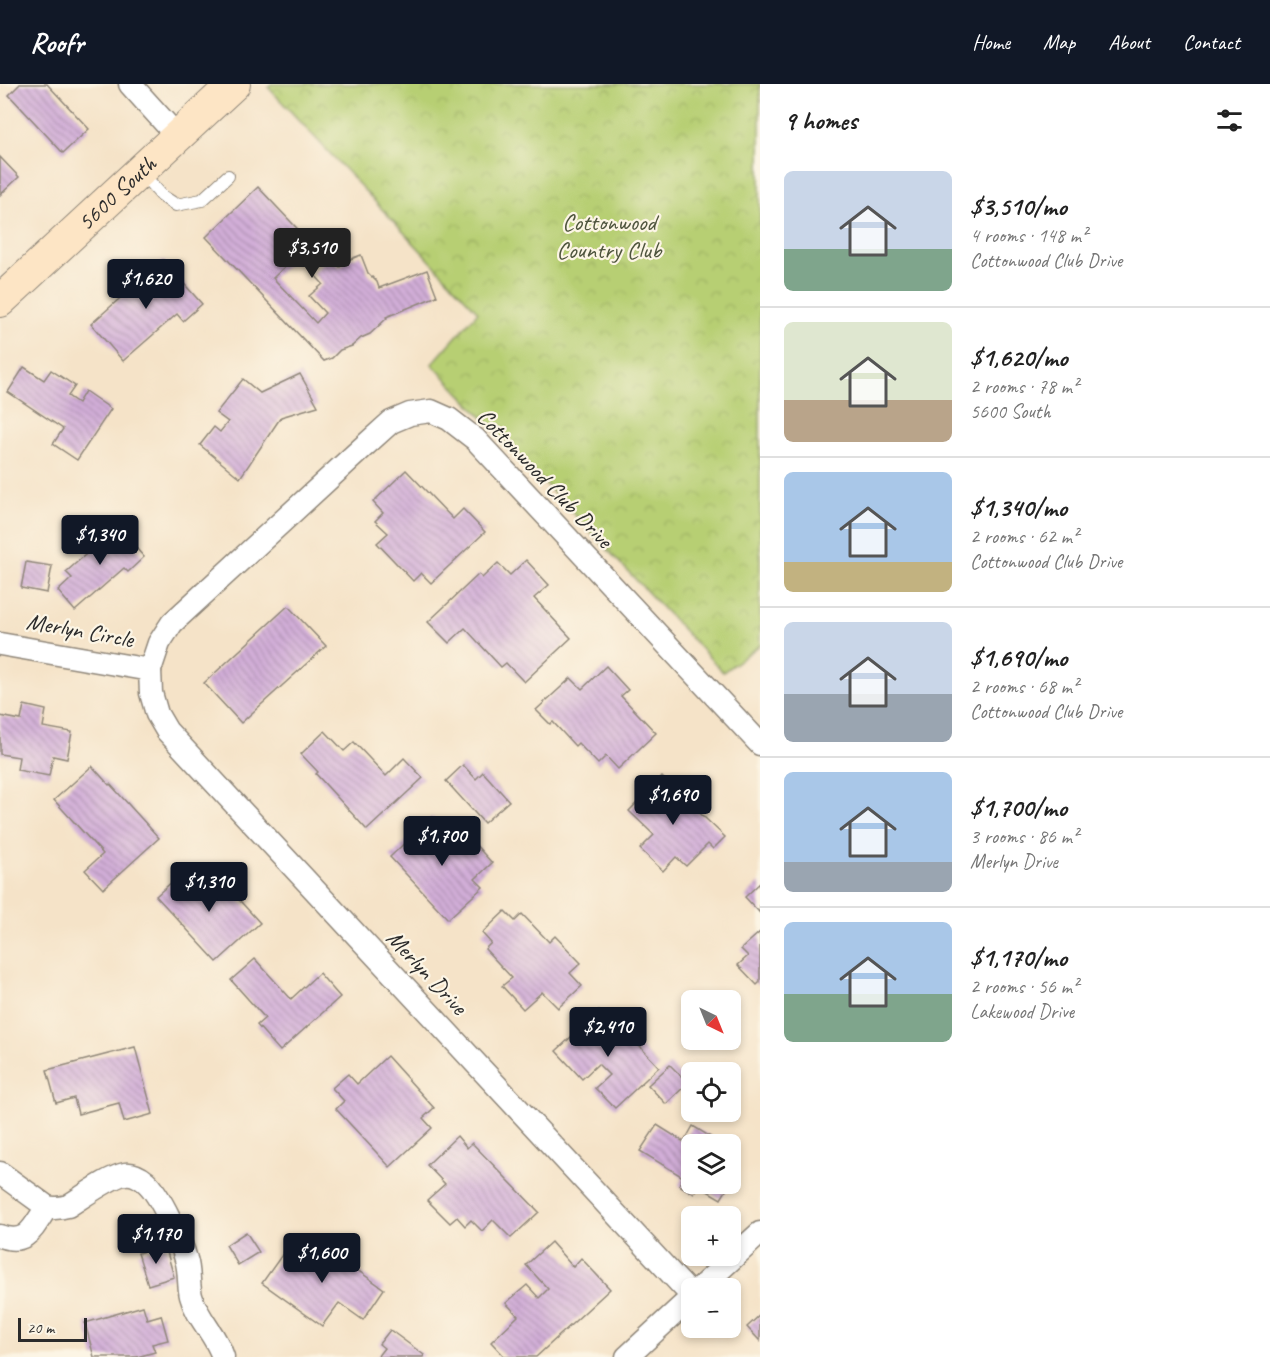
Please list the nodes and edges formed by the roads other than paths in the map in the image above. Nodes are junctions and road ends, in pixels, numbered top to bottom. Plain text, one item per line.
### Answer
1 (130, 84) edge
2 (234, 84) edge
3 (177, 136) junction
4 (140, 171) junction
5 (228, 176) dead end
6 (3, 293) edge
7 (0, 644) edge
8 (150, 669) junction
9 (760, 744) edge
10 (0, 1173) edge
11 (47, 1207) junction
12 (760, 1233) edge
13 (0, 1236) edge
14 (711, 1278) edge
15 (681, 1284) edge
16 (681, 1306) edge
17 (223, 1357) edge
18 (627, 1357) edge

1 - 3 street
2 - 3 main road, 5600 South
3 - 4 main road, 5600 South
4 - 5 lane
4 - 6 main road, 5600 South
7 - 8 street, Merlyn Circle
8 - 9 street, Cottonwood Club Drive
8 - 15 street, Merlyn Drive
10 - 11 street
11 - 13 street
11 - 17 street
12 - 14 street
16 - 18 street

